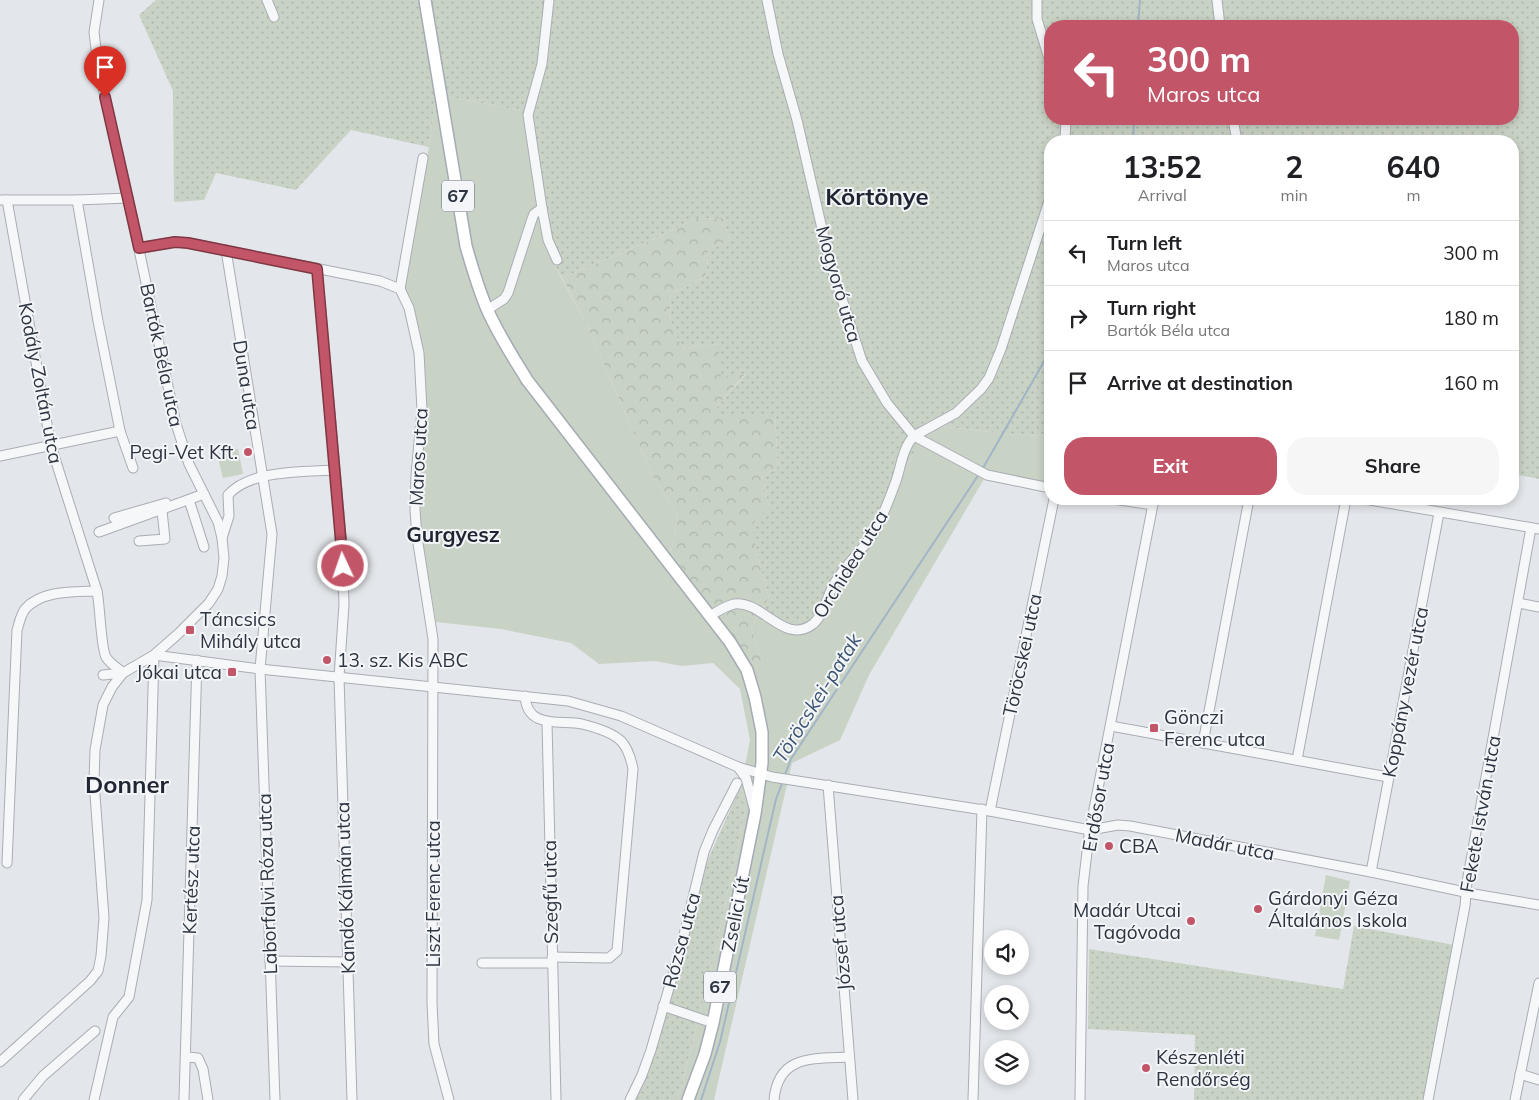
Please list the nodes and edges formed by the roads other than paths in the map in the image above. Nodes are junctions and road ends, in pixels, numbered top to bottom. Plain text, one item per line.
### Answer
1 (99, 0) edge
2 (268, 0) edge
3 (425, 0) edge
4 (549, 0) edge
5 (767, 0) edge
6 (1037, 0) edge
7 (1216, 0) edge
8 (274, 17) dead end
9 (1219, 20) edge
10 (1044, 42) edge
11 (423, 158) dead end
12 (128, 198) junction
13 (3, 200) edge
14 (77, 200) junction
15 (542, 208) junction
16 (1044, 216) edge
17 (139, 248) junction
18 (226, 250) junction
19 (557, 260) dead end
20 (317, 269) junction
21 (400, 289) junction
22 (487, 310) junction
23 (120, 431) junction
24 (914, 436) junction
25 (51, 446) junction
26 (0, 456) edge
27 (133, 468) dead end
28 (334, 470) junction
29 (261, 476) junction
30 (1044, 487) edge
31 (204, 494) junction
32 (189, 500) junction
33 (1053, 505) edge
34 (1152, 505) edge
35 (1249, 505) edge
36 (1345, 505) edge
37 (1396, 505) edge
38 (176, 506) junction
39 (162, 510) junction
40 (1439, 513) junction
41 (114, 518) dead end
42 (1535, 529) edge
43 (99, 532) dead end
44 (222, 538) junction
45 (139, 541) dead end
46 (204, 547) dead end
47 (97, 591) junction
48 (1518, 603) junction
49 (1539, 607) edge
50 (710, 616) junction
51 (154, 654) junction
52 (197, 660) junction
53 (260, 669) junction
54 (123, 673) junction
55 (103, 675) dead end
56 (339, 677) junction
57 (433, 686) junction
58 (525, 696) junction
59 (547, 722) junction
60 (1111, 726) junction
61 (1203, 743) junction
62 (1297, 760) junction
63 (738, 767) junction
64 (767, 776) junction
65 (1388, 777) junction
66 (738, 783) dead end
67 (828, 785) junction
68 (986, 810) junction
69 (755, 814) junction
70 (1090, 830) junction
71 (7, 863) dead end
72 (1371, 872) junction
73 (1466, 892) junction
74 (1539, 905) edge
75 (552, 960) junction
76 (270, 961) junction
77 (348, 962) junction
78 (482, 963) dead end
79 (1539, 983) edge
80 (663, 1006) junction
81 (713, 1023) junction
82 (95, 1031) dead end
83 (186, 1057) junction
84 (849, 1057) junction
85 (0, 1062) edge
86 (1520, 1074) junction
87 (1539, 1080) edge
88 (23, 1100) edge
89 (94, 1100) edge
90 (184, 1100) edge
91 (208, 1100) edge
92 (274, 1100) edge
93 (352, 1100) edge
94 (449, 1100) edge
95 (556, 1100) edge
96 (630, 1100) edge
97 (688, 1100) edge
98 (774, 1100) edge
99 (853, 1100) edge
100 (973, 1100) edge
101 (1080, 1100) edge
102 (1428, 1100) edge
103 (1514, 1100) edge

1 - 12 street, Bartók Béla utca
2 - 8 street
3 - 22 main road, 67
4 - 15 street
5 - 24 street, Mogyoró utca
6 - 10 street
7 - 9 street
11 - 21 street
12 - 14 street
12 - 17 street, Bartók Béla utca
13 - 14 street
13 - 25 street, Kodály Zoltán utca
14 - 23 street
15 - 19 street
15 - 22 street
16 - 24 street
17 - 18 street
17 - 31 street, Bartók Béla utca
18 - 20 street
18 - 29 street, Duna utca
20 - 21 street
20 - 28 street, Kandó Kálmán utca
21 - 57 street, Maros utca
22 - 50 main road, 67
23 - 25 street
23 - 27 street
24 - 30 street
24 - 50 street, Orchidea utca
25 - 26 street
25 - 47 street, Kodály Zoltán utca
28 - 29 street
28 - 56 street, Kandó Kálmán utca
29 - 44 street
29 - 53 street, Duna utca
31 - 32 street
31 - 44 street, Bartók Béla utca
32 - 38 street
32 - 46 street
33 - 68 street, Töröcskei utca
34 - 60 street, Erdősor utca
35 - 61 street
36 - 62 street
37 - 40 street
38 - 39 street
38 - 41 street
39 - 43 street
39 - 45 street
40 - 42 street
40 - 65 street, Koppány vezér utca
42 - 48 street, Fekete István utca
44 - 51 street, Bartók Béla utca
47 - 54 street, Kodály Zoltán utca
47 - 71 street
48 - 49 street
48 - 73 street, Fekete István utca
50 - 64 main road, 67
51 - 52 street
51 - 54 street, Bartók Béla utca
51 - 89 street
52 - 53 street
52 - 83 street, Kertész utca
53 - 56 street
53 - 76 street, Laborfalvi Róza utca
54 - 55 street
54 - 85 street, Bartók Béla utca
56 - 57 street
56 - 77 street, Kandó Kálmán utca
57 - 58 street
57 - 94 street, Liszt Ferenc utca
58 - 59 street
58 - 63 street
59 - 75 street, Szegfű utca
59 - 75 street
60 - 61 street
60 - 70 street, Erdősor utca
61 - 62 street
62 - 65 street
63 - 64 street
63 - 69 street
64 - 67 street, Madár utca
64 - 69 main road, 67
65 - 72 street, Koppány vezér utca
66 - 80 street, Rózsa utca
67 - 68 street, Madár utca
67 - 84 street, József utca
68 - 70 street, Madár utca
68 - 100 street, Töröcskei utca
69 - 81 main road, Zselici út / 67
70 - 72 street, Madár utca
70 - 101 street, Erdősor utca
72 - 73 street, Madár utca
73 - 74 street, Madár utca
73 - 102 street, Fekete István utca
75 - 78 street
75 - 95 street, Szegfű utca
76 - 77 street
76 - 92 street, Laborfalvi Róza utca
77 - 93 street, Kandó Kálmán utca
79 - 86 street
80 - 81 street
80 - 96 street, Rózsa utca
81 - 97 main road, Zselici út / 67
82 - 88 street
83 - 90 street, Kertész utca
83 - 91 street
84 - 98 street
84 - 99 street, József utca
86 - 87 street
86 - 103 street

